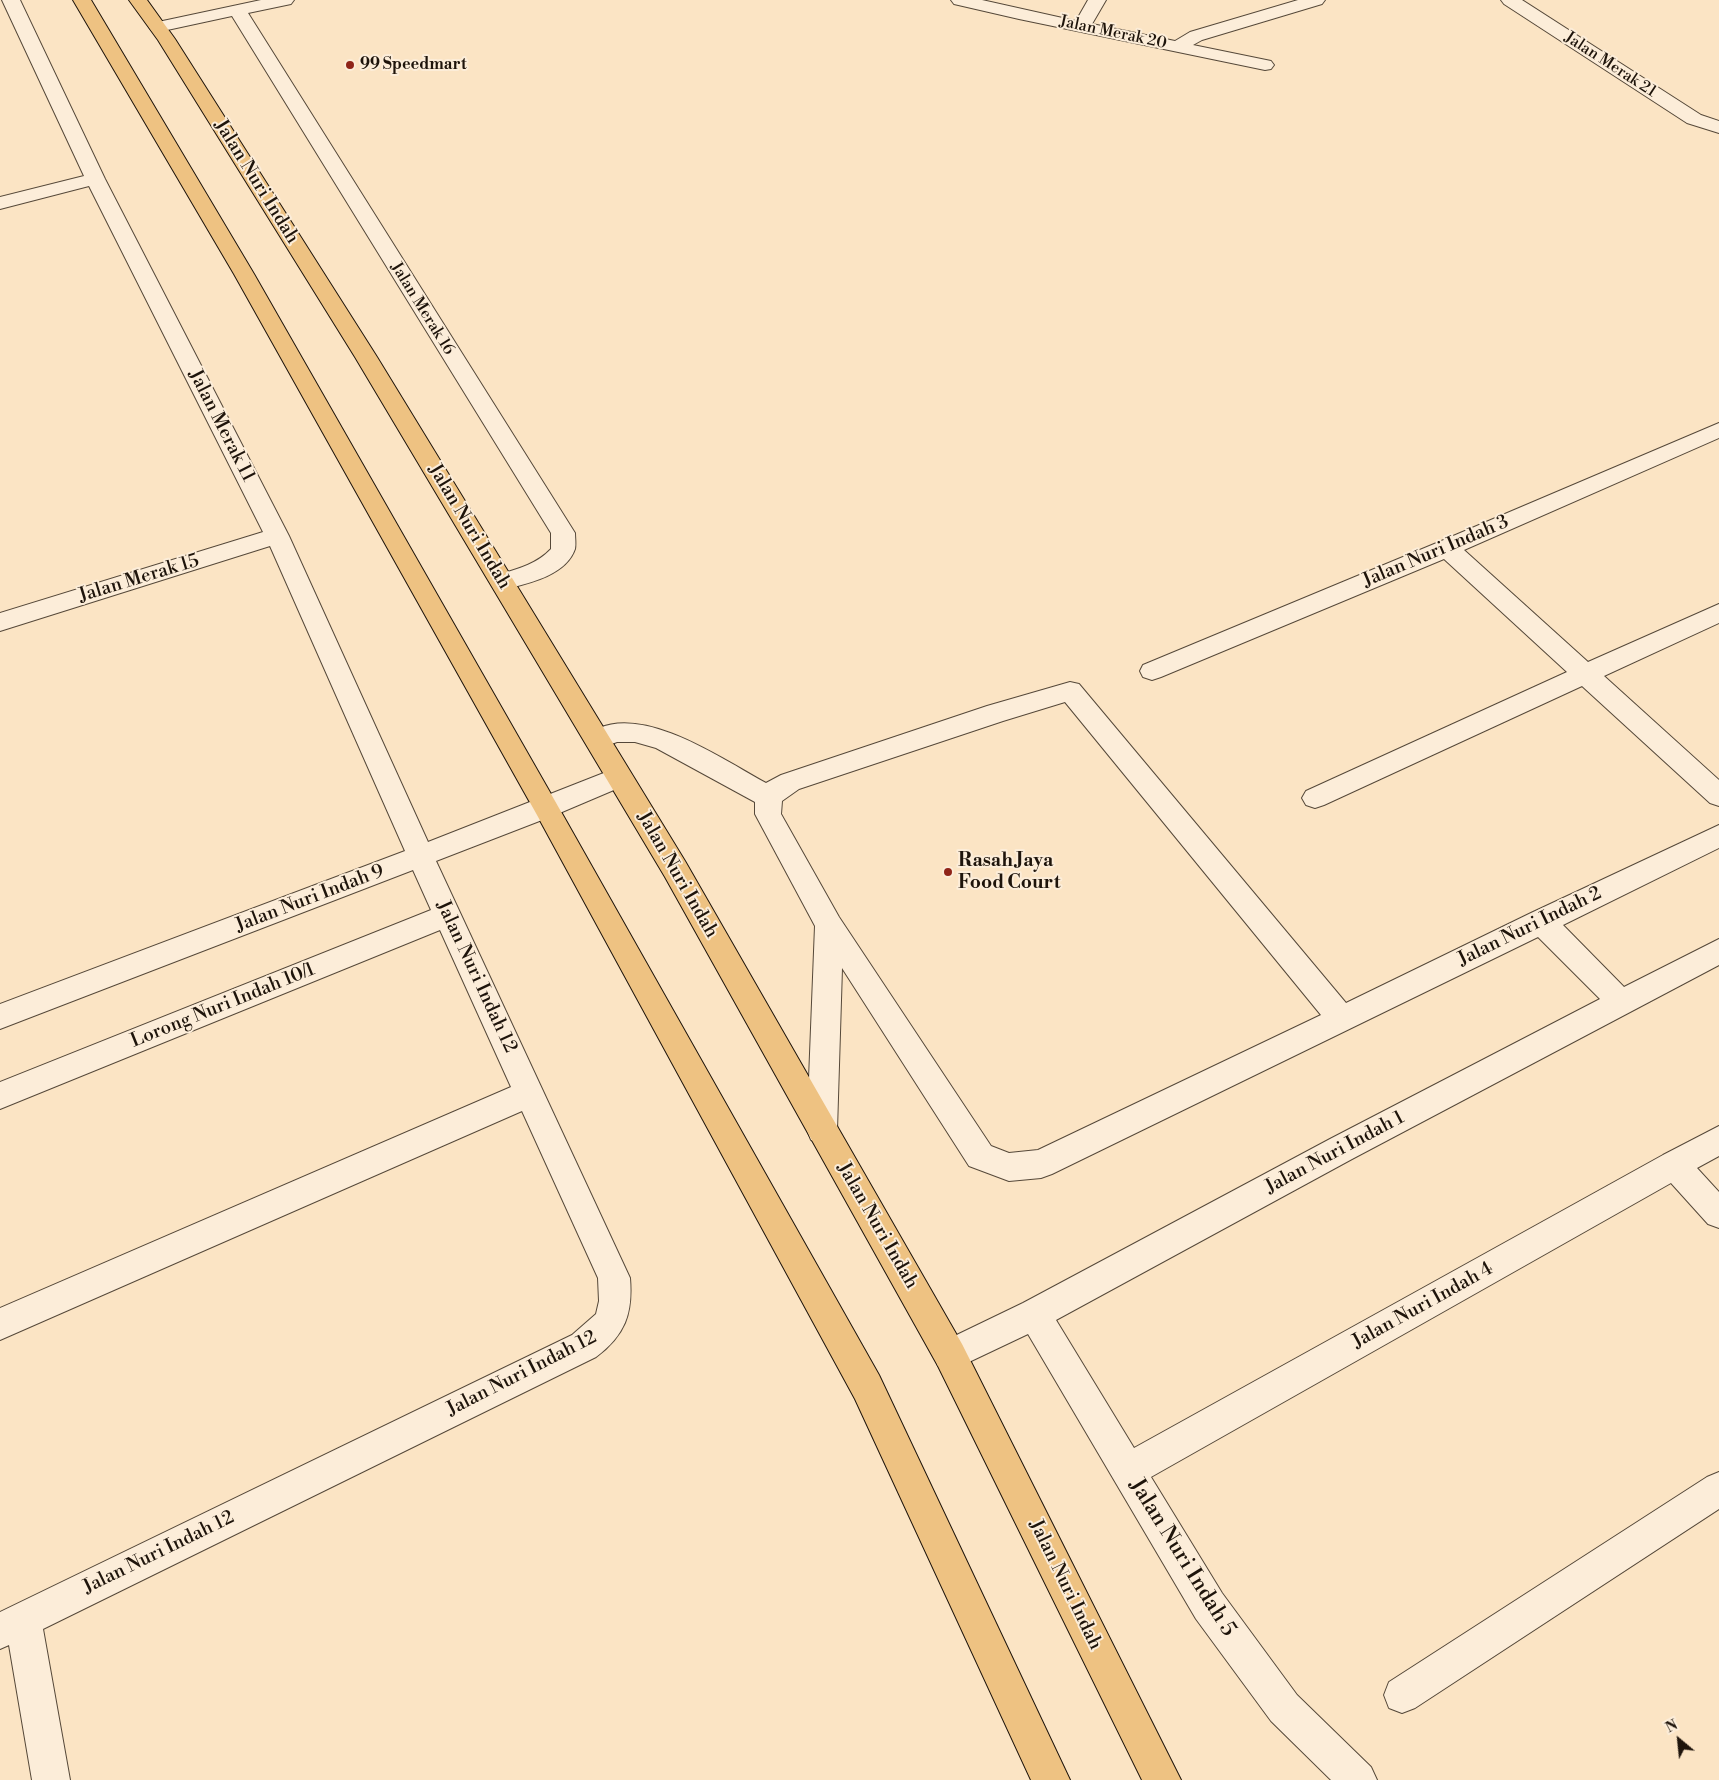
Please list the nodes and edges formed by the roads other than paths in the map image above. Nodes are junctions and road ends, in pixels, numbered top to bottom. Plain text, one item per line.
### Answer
1 (11, 0) edge
2 (82, 0) edge
3 (138, 0) edge
4 (285, 0) edge
5 (960, 0) edge
6 (1097, 0) edge
7 (1316, 0) edge
8 (1510, 0) edge
9 (237, 10) junction
10 (158, 27) junction
11 (1082, 27) junction
12 (1177, 47) junction
13 (1265, 65) dead end
14 (1716, 127) edge
15 (95, 178) junction
16 (0, 203) edge
17 (1719, 430) edge
18 (278, 536) junction
19 (1447, 548) junction
20 (502, 582) junction
21 (1719, 612) edge
22 (0, 622) edge
23 (1152, 671) dead end
24 (1585, 674) junction
25 (598, 739) junction
26 (619, 777) junction
27 (1719, 796) edge
28 (770, 797) junction
29 (1315, 798) dead end
30 (546, 808) junction
31 (1719, 836) edge
32 (421, 857) junction
33 (447, 915) junction
34 (1541, 921) junction
35 (829, 925) junction
36 (1719, 951) edge
37 (1621, 1002) junction
38 (0, 1017) edge
39 (1342, 1019) junction
40 (530, 1093) junction
41 (0, 1096) edge
42 (822, 1130) junction
43 (1719, 1140) edge
44 (1674, 1166) junction
45 (1719, 1214) edge
46 (1034, 1314) junction
47 (0, 1324) edge
48 (950, 1355) junction
49 (1127, 1471) junction
50 (1719, 1489) edge
51 (11, 1625) edge
52 (1402, 1695) dead end
53 (51, 1780) edge
54 (1051, 1780) edge
55 (1162, 1780) edge
56 (1358, 1780) edge

1 - 15 street, Jalan Merak 11
2 - 30 main road
3 - 10 main road, Jalan Nuri Indah
4 - 9 street
5 - 11 street, Jalan Merak 20
6 - 11 street
7 - 12 street
8 - 14 street, Jalan Merak 21
9 - 10 street
9 - 20 street, Jalan Merak 16
10 - 20 main road, Jalan Nuri Indah
11 - 12 street, Jalan Merak 20
12 - 13 street, Jalan Merak 20
15 - 16 street
15 - 18 street, Jalan Merak 11
17 - 19 street, Jalan Nuri Indah 3
18 - 22 street, Jalan Merak 15
18 - 32 street, Jalan Merak 11
19 - 23 street, Jalan Nuri Indah 3
19 - 24 street
20 - 25 main road, Jalan Nuri Indah
21 - 24 street
24 - 27 street
24 - 29 street
25 - 26 main road, Jalan Nuri Indah
25 - 28 street
26 - 30 street, Jalan Nuri Indah 9
26 - 42 main road, Jalan Nuri Indah
28 - 35 street, Jalan Nuri Indah 2
28 - 39 street
30 - 32 street, Jalan Nuri Indah 9
30 - 54 main road
31 - 34 street, Jalan Nuri Indah 2
32 - 33 street, Jalan Nuri Indah 12
32 - 38 street, Jalan Nuri Indah 9
33 - 40 street, Jalan Nuri Indah 12
33 - 41 street, Lorong Nuri Indah 10/1
34 - 37 street
34 - 39 street, Jalan Nuri Indah 2
35 - 39 street, Jalan Nuri Indah 2
35 - 42 street
36 - 37 street, Jalan Nuri Indah 1
37 - 46 street, Jalan Nuri Indah 1
40 - 47 street
40 - 51 street, Jalan Nuri Indah 12
42 - 48 main road, Jalan Nuri Indah
43 - 44 street, Jalan Nuri Indah 4
44 - 45 street
44 - 49 street, Jalan Nuri Indah 4
46 - 48 street, Jalan Nuri Indah 1
46 - 49 street, Jalan Nuri Indah 5
48 - 55 main road, Jalan Nuri Indah
49 - 56 street, Jalan Nuri Indah 5
50 - 52 street
51 - 53 street

